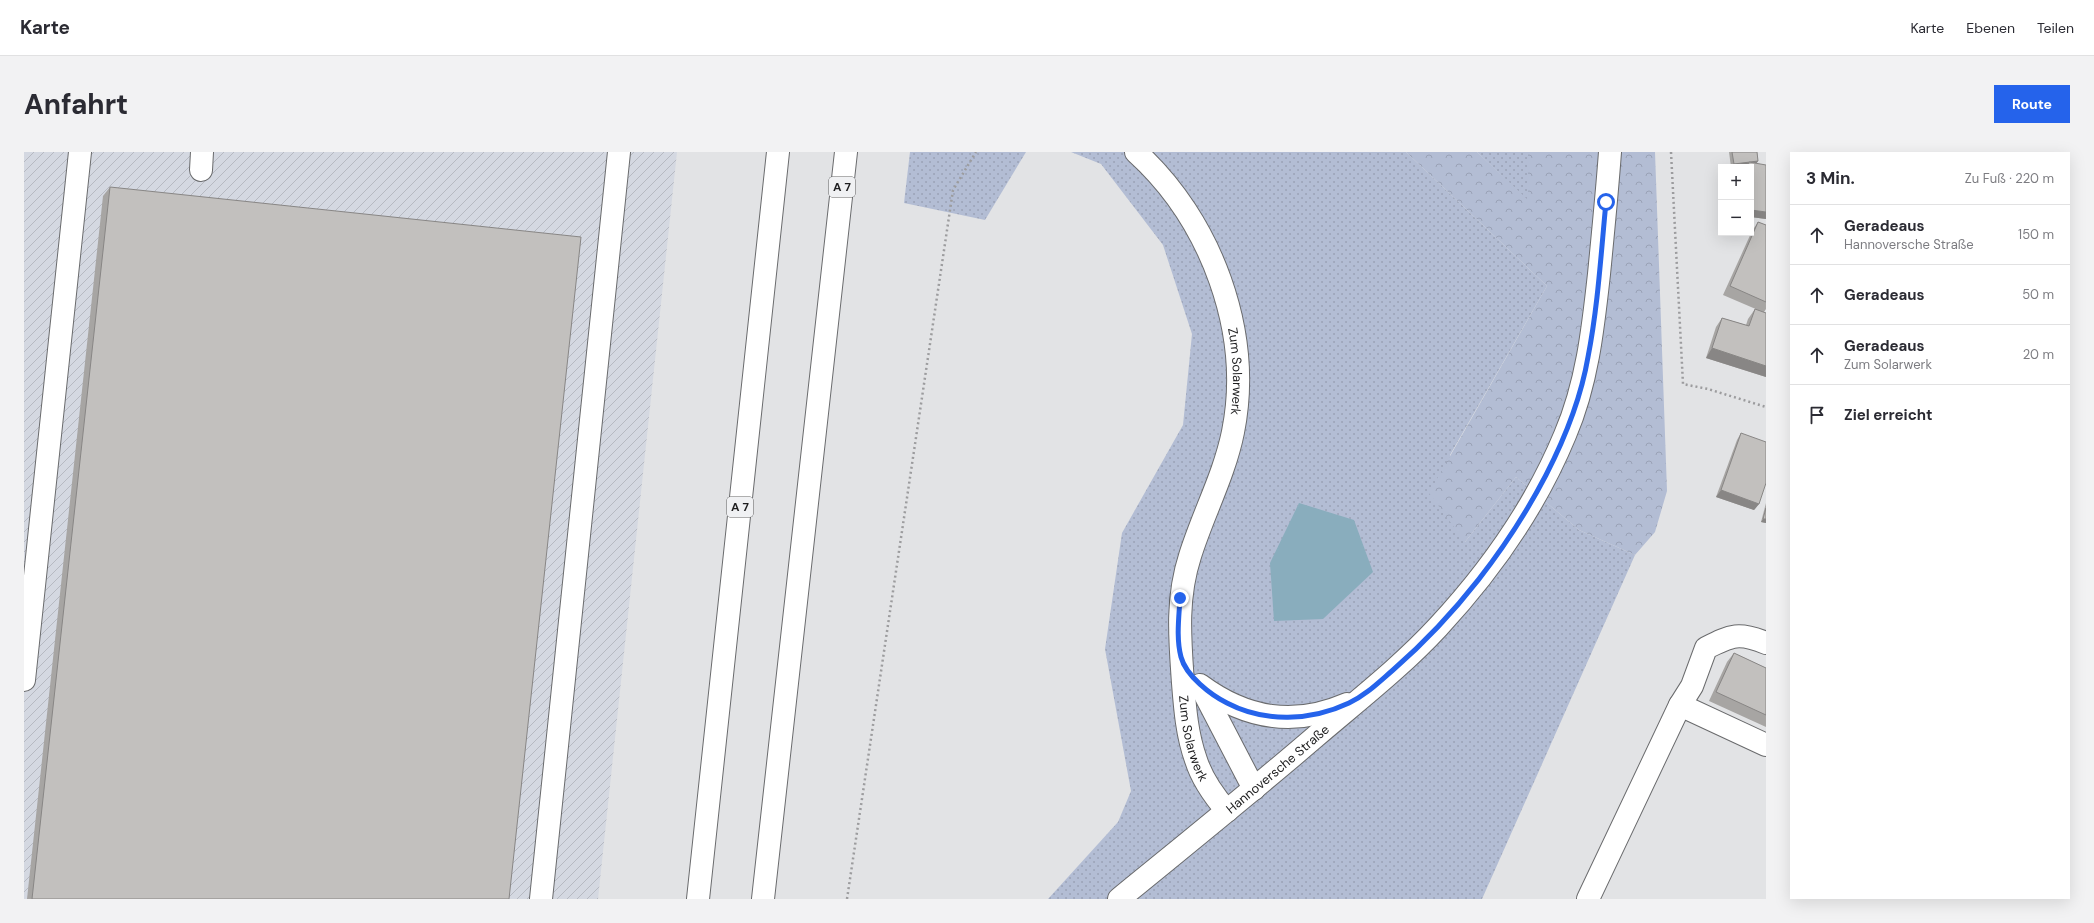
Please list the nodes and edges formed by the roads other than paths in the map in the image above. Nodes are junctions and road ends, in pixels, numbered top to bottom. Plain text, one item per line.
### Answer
1 (80, 152) edge
2 (619, 152) edge
3 (778, 152) edge
4 (846, 152) edge
5 (1136, 152) edge
6 (1610, 152) edge
7 (1766, 643) edge
8 (1181, 658) junction
9 (24, 680) edge
10 (1200, 685) junction
11 (1368, 691) junction
12 (1680, 705) junction
13 (1766, 745) edge
14 (1254, 789) junction
15 (1227, 811) junction
16 (541, 899) edge
17 (698, 899) edge
18 (763, 899) edge
19 (1119, 899) edge
20 (1588, 899) edge

1 - 9 main road
2 - 16 main road
3 - 17 main road, A 7
4 - 18 main road, A 7
5 - 8 main road, Zum Solarwerk
6 - 11 main road, Hannoversche Straße
7 - 12 main road
8 - 10 main road, Zum Solarwerk
8 - 15 main road, Zum Solarwerk
10 - 11 main road
10 - 14 main road, Zum Solarwerk
11 - 14 main road, Hannoversche Straße
12 - 13 main road
12 - 20 main road
14 - 15 main road, Hannoversche Straße
15 - 19 main road, Hannoversche Straße

